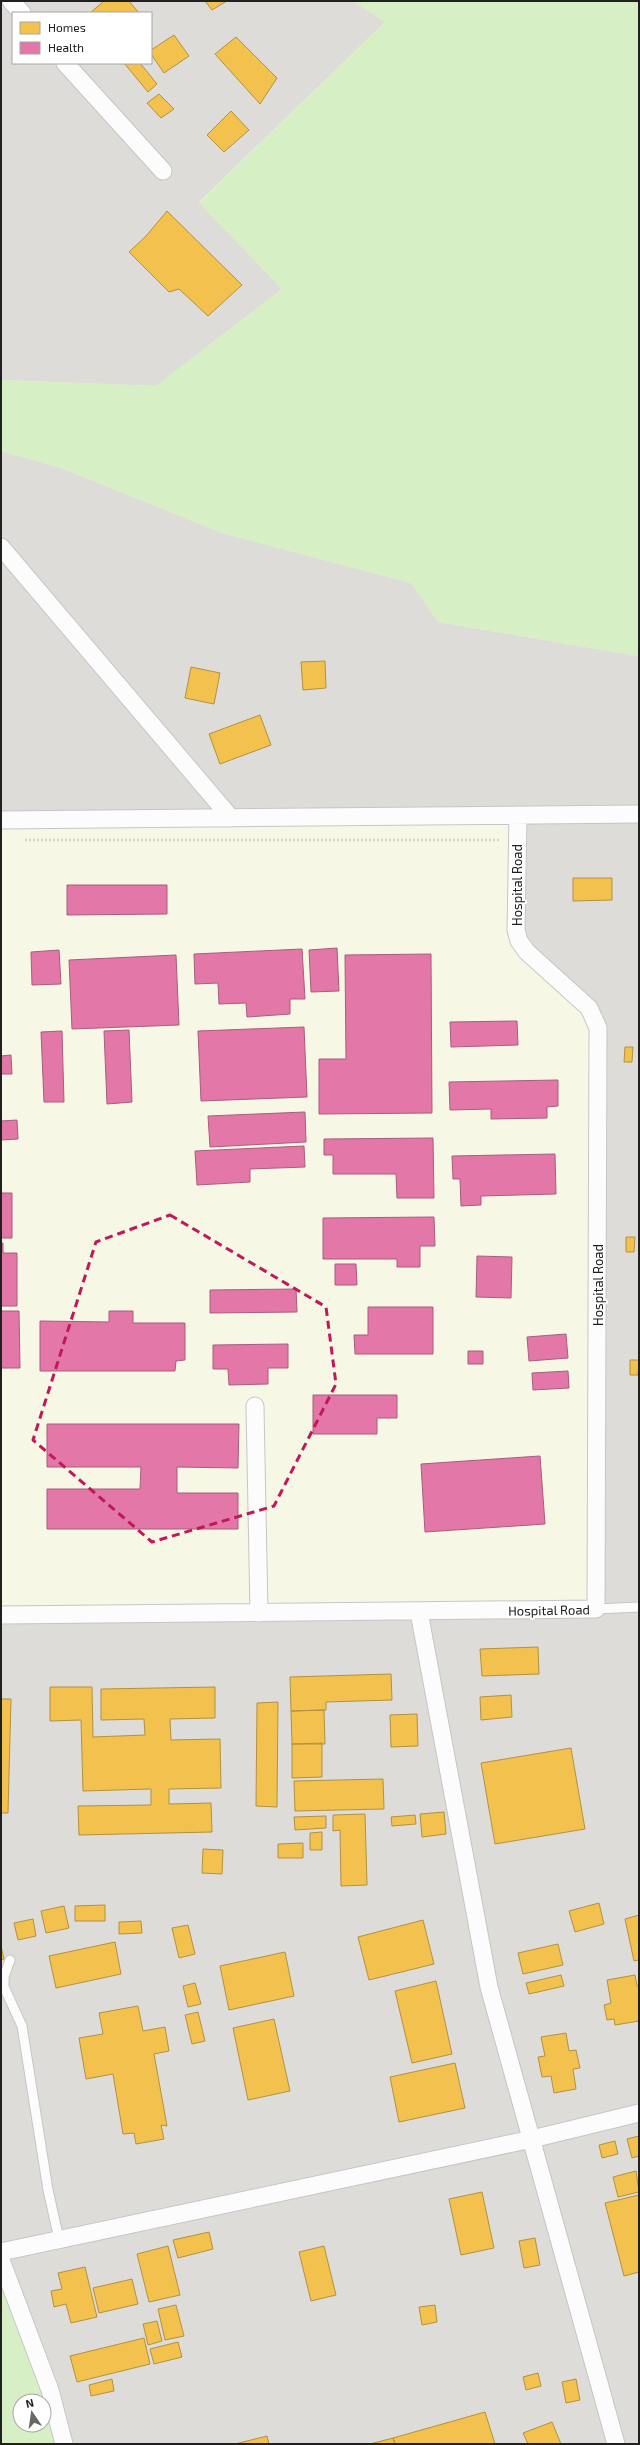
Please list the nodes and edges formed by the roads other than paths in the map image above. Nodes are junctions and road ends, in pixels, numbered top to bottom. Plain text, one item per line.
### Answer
1 (12, 1) edge
2 (21, 12) edge
3 (66, 64) edge
4 (163, 171) dead end
5 (1, 547) edge
6 (639, 814) edge
7 (518, 815) junction
8 (231, 818) junction
9 (1, 820) edge
10 (255, 1406) dead end
11 (639, 1607) edge
12 (596, 1609) junction
13 (419, 1612) junction
14 (259, 1613) junction
15 (1, 1615) edge
16 (10, 1960) dead end
17 (639, 2113) edge
18 (532, 2139) junction
19 (59, 2238) junction
20 (1, 2252) edge
21 (1, 2260) edge
22 (64, 2444) edge
23 (616, 2444) edge

1 - 2 street
3 - 4 street
5 - 8 street
6 - 7 street
7 - 8 street
7 - 12 street, Hospital Road
8 - 9 street
10 - 14 street
11 - 12 lane
12 - 13 street, Hospital Road
13 - 14 street, Hospital Road
13 - 18 street
14 - 15 street, Hospital Road
16 - 19 lane
17 - 18 street
18 - 19 street
18 - 23 street
19 - 20 street
21 - 22 street

